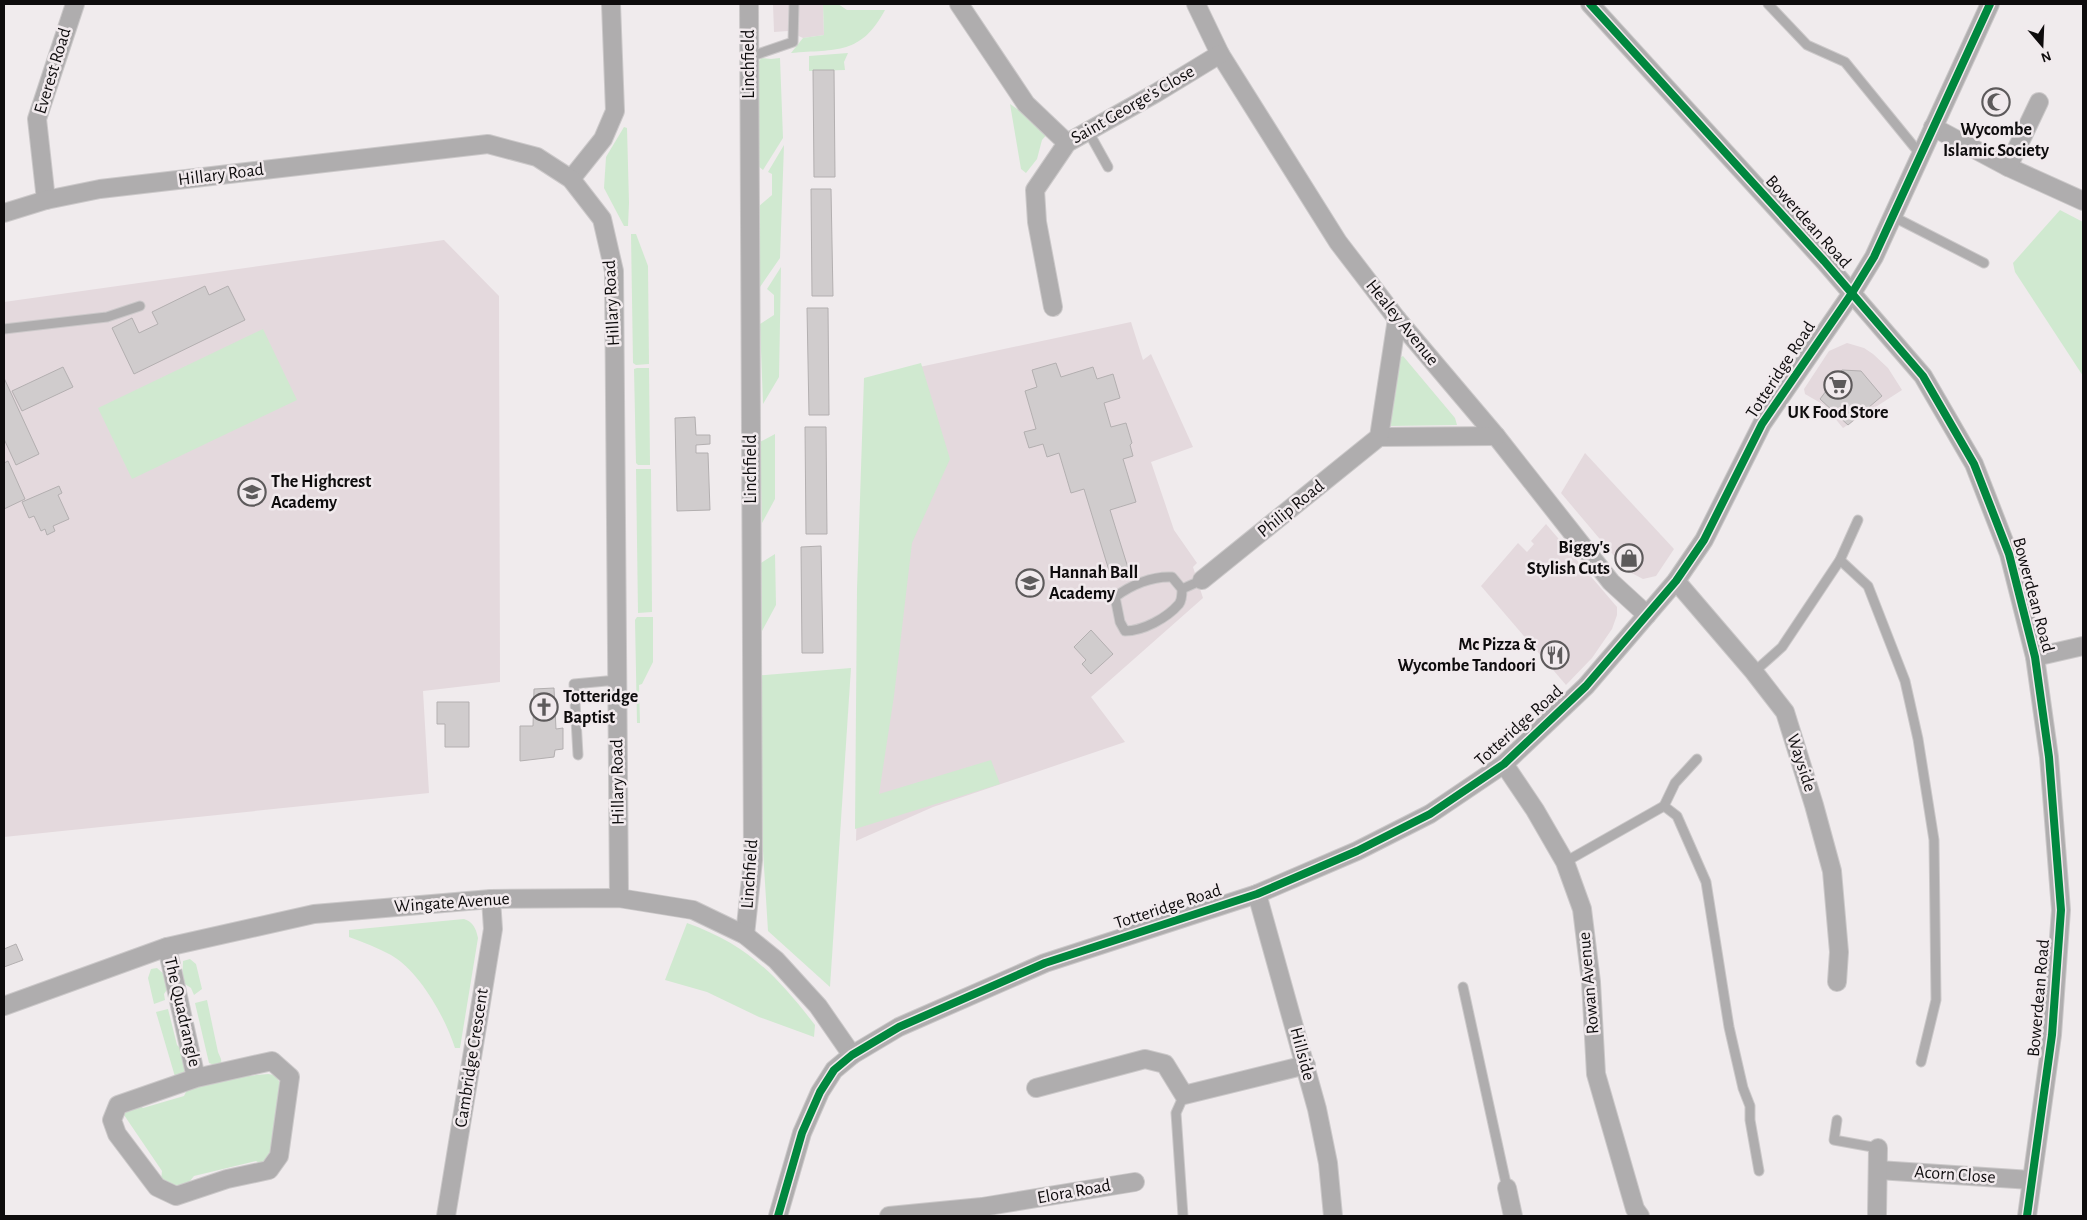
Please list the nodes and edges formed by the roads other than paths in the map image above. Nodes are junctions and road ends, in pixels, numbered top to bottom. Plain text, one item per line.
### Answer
1 (75, 4) edge
2 (611, 4) edge
3 (749, 4) edge
4 (794, 4) edge
5 (959, 4) edge
6 (1196, 4) edge
7 (1590, 4) edge
8 (1768, 4) edge
9 (1990, 4) edge
10 (1220, 54) junction
11 (749, 57) junction
12 (2039, 102) dead end
13 (1933, 127) junction
14 (1088, 130) junction
15 (1066, 143) junction
16 (1920, 154) junction
17 (2008, 166) junction
18 (1108, 167) dead end
19 (571, 180) junction
20 (46, 200) junction
21 (2083, 201) edge
22 (4, 213) edge
23 (1892, 216) junction
24 (1984, 263) dead end
25 (1852, 293) junction
26 (140, 306) dead end
27 (1053, 307) dead end
28 (1397, 319) junction
29 (4, 329) edge
30 (1496, 436) junction
31 (1379, 437) junction
32 (1858, 520) dead end
33 (1840, 560) junction
34 (1202, 580) joint
35 (1676, 581) junction
36 (1182, 589) junction
37 (1647, 614) junction
38 (2083, 646) edge
39 (2035, 656) junction
40 (1754, 672) junction
41 (617, 680) junction
42 (578, 755) dead end
43 (1697, 759) dead end
44 (1504, 764) junction
45 (1664, 806) junction
46 (1565, 862) junction
47 (1257, 894) junction
48 (619, 898) junction
49 (491, 899) junction
50 (745, 934) junction
51 (167, 946) junction
52 (1837, 982) dead end
53 (1463, 987) dead end
54 (4, 1006) edge
55 (852, 1055) junction
56 (1921, 1062) dead end
57 (1306, 1065) junction
58 (196, 1078) junction
59 (1036, 1088) dead end
60 (1184, 1095) junction
61 (1838, 1120) dead end
62 (1878, 1148) joint
63 (1878, 1170) junction
64 (1759, 1171) dead end
65 (2031, 1180) junction
66 (1135, 1182) dead end
67 (1506, 1188) joint
68 (982, 1212) edge
69 (1877, 1214) dead end
70 (446, 1216) edge
71 (778, 1216) edge
72 (889, 1216) edge
73 (1183, 1216) edge
74 (1333, 1216) edge
75 (1513, 1216) edge
76 (1640, 1216) edge
77 (2027, 1216) edge

1 - 20 street, Everest Road
2 - 19 street
3 - 11 street, Linchfield
4 - 11 lane
5 - 15 street
6 - 10 street, Healey Avenue
7 - 25 street, Bowerdean Road
8 - 16 lane
9 - 13 street, Totteridge Road
10 - 14 street, Saint George's Close
10 - 28 street, Healey Avenue
11 - 50 street, Linchfield
12 - 17 street
13 - 16 street, Totteridge Road
13 - 17 street
14 - 15 street, Saint George's Close
14 - 18 lane
15 - 27 street, Saint George's Close
16 - 23 street, Totteridge Road
17 - 21 street
19 - 20 street, Hillary Road
19 - 41 street, Hillary Road
20 - 22 street, Hillary Road
23 - 24 lane
23 - 25 street, Totteridge Road
25 - 35 street, Totteridge Road
25 - 39 street, Bowerdean Road
26 - 29 lane
28 - 30 street, Healey Avenue
28 - 31 street
30 - 31 street
30 - 37 street, Healey Avenue
31 - 34 street, Philip Road
32 - 33 lane
33 - 40 lane
33 - 56 lane
34 - 36 lane
35 - 37 street, Totteridge Road
35 - 40 street, Wayside
36 - 36 lane
37 - 44 street, Totteridge Road
38 - 39 street
39 - 65 street, Bowerdean Road
40 - 52 street, Wayside
41 - 42 lane
41 - 48 street, Hillary Road
43 - 45 lane
44 - 46 street, Rowan Avenue
44 - 47 street, Totteridge Road
45 - 46 lane
45 - 64 lane
46 - 76 street, Rowan Avenue
47 - 55 street, Totteridge Road
47 - 57 street, Hillside
48 - 49 street, Wingate Avenue
48 - 50 street, Wingate Avenue
49 - 51 street, Wingate Avenue
49 - 70 street, Cambridge Crescent
50 - 55 street, Wingate Avenue
51 - 54 street, Wingate Avenue
51 - 58 street, The Quadrangle
53 - 67 lane
55 - 71 street, Totteridge Road
57 - 60 street
57 - 74 street, Hillside
58 - 58 street, The Quadrangle
59 - 60 street
60 - 73 lane
61 - 62 lane
62 - 63 street
63 - 65 street, Acorn Close
63 - 69 street
65 - 77 street, Bowerdean Road
66 - 68 street, Elora Road
67 - 75 street
68 - 72 street, Elora Road

